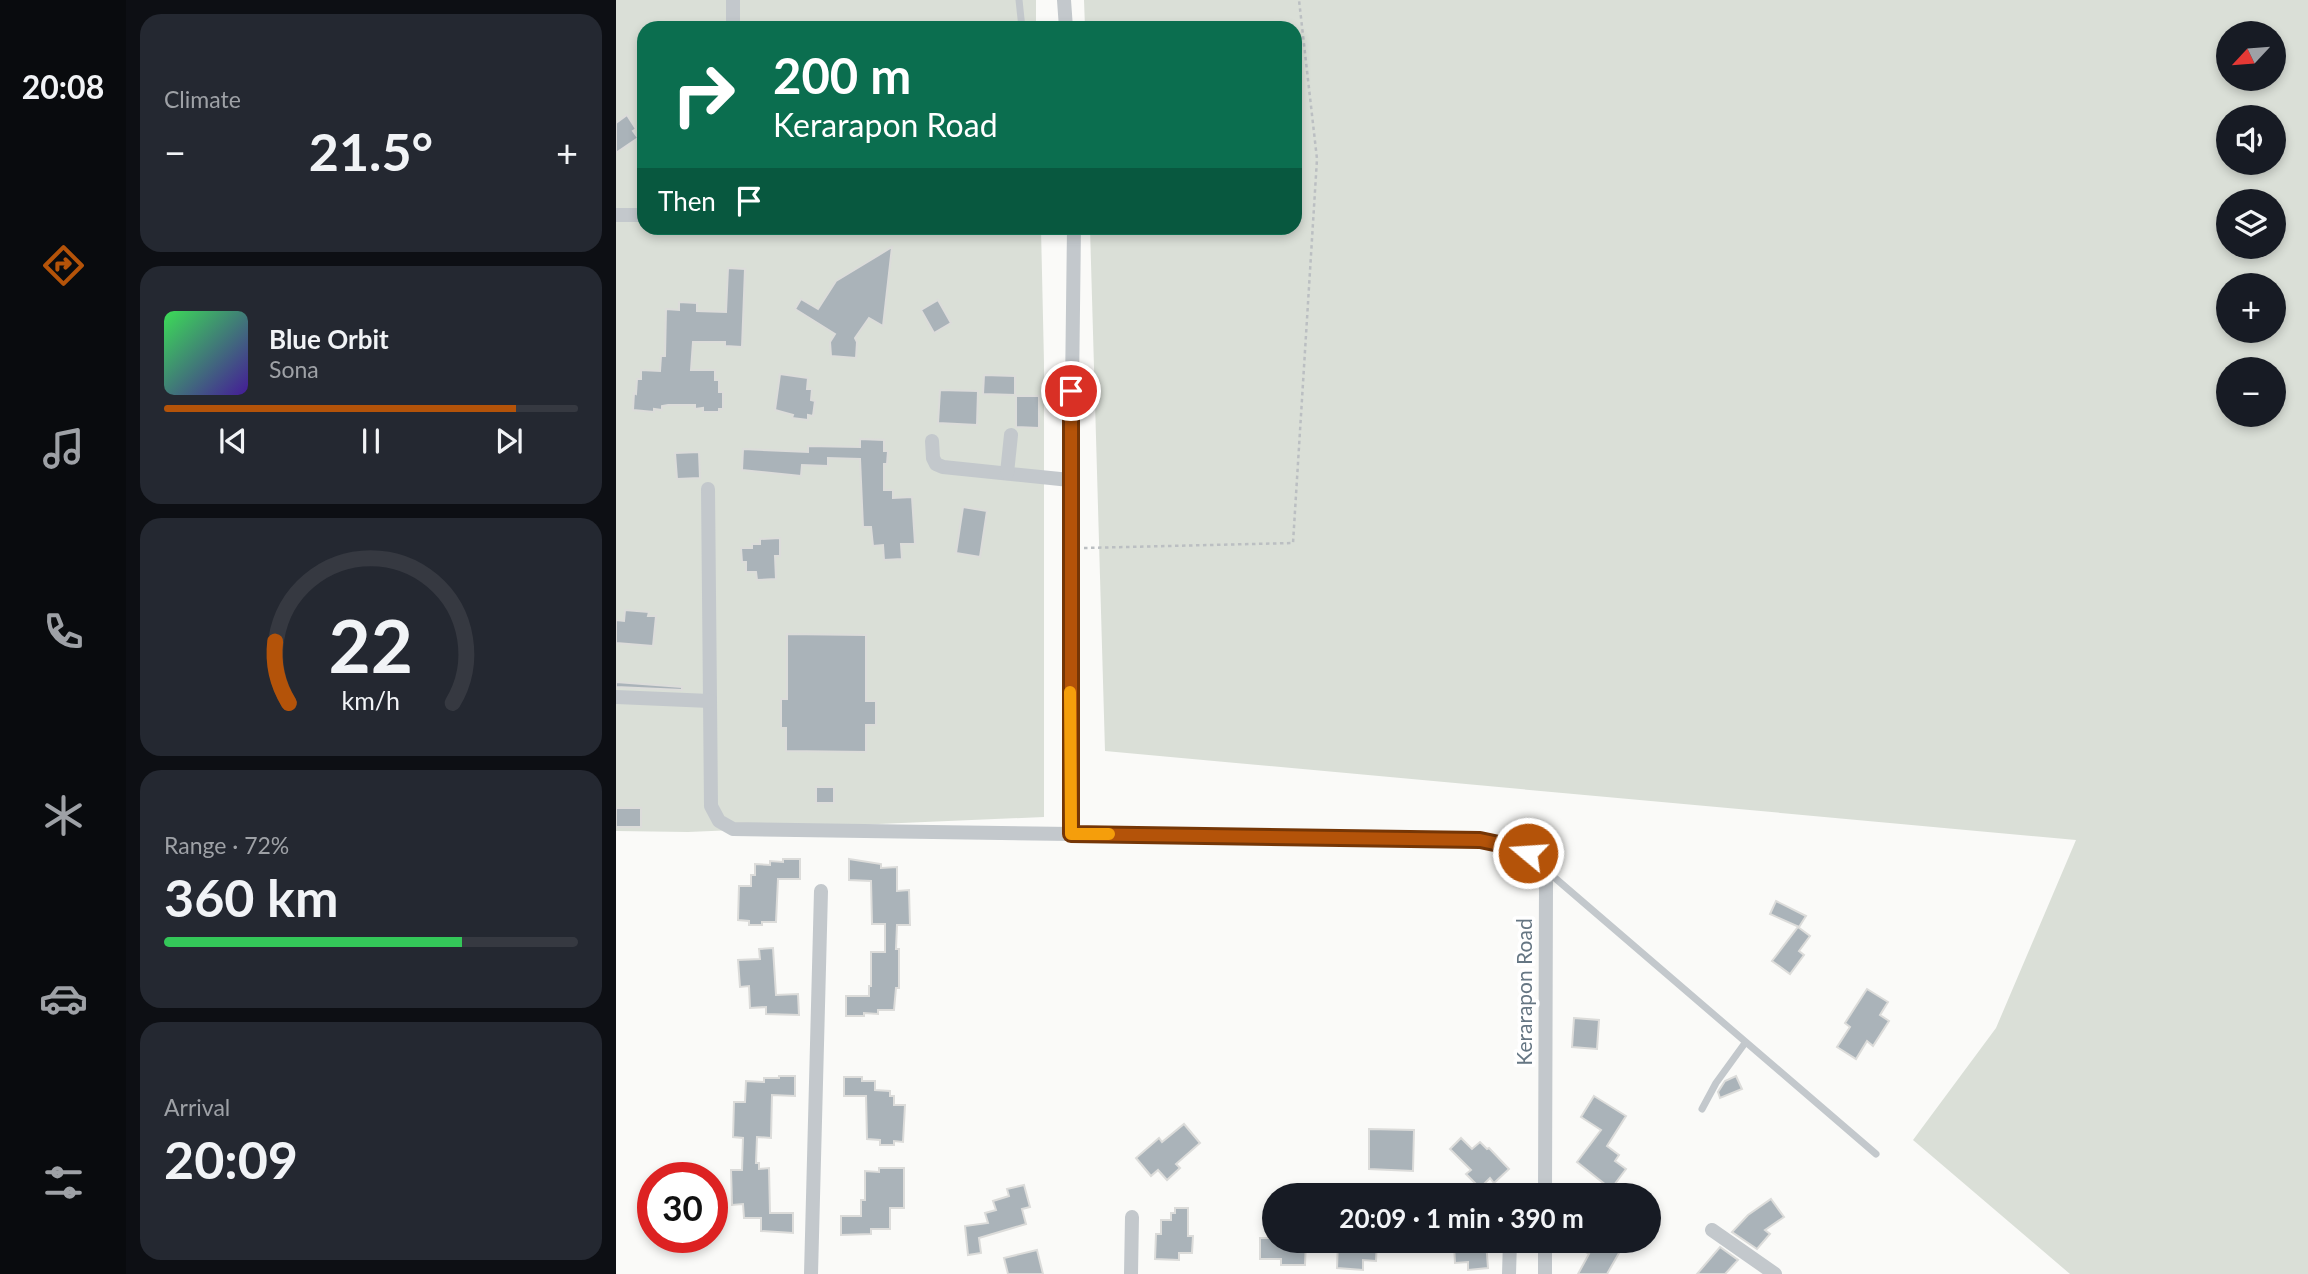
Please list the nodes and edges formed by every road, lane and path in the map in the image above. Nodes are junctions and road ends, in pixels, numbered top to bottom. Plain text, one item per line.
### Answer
1 (733, 0) edge
2 (1019, 0) edge
3 (1065, 0) edge
4 (1299, 0) edge
5 (733, 21) edge
6 (1021, 21) edge
7 (1066, 21) edge
8 (1301, 21) edge
9 (1302, 26) edge
10 (616, 215) edge
11 (637, 215) edge
12 (1074, 235) edge
13 (1011, 435) dead end
14 (932, 441) dead end
15 (1007, 473) junction
16 (1070, 480) junction
17 (708, 489) dead end
18 (1070, 549) junction
19 (616, 697) edge
20 (710, 701) junction
21 (1071, 834) junction
22 (1543, 874) junction
23 (821, 891) dead end
24 (1745, 1042) junction
25 (1702, 1109) dead end
26 (1876, 1154) dead end
27 (1545, 1183) edge
28 (1132, 1217) dead end
29 (1712, 1230) dead end
30 (1510, 1253) edge
31 (1545, 1253) edge
32 (811, 1274) edge
33 (1131, 1274) edge
34 (1509, 1274) edge
35 (1545, 1274) edge
36 (1775, 1274) edge

1 - 5 street
2 - 6 lane
3 - 7 street
4 - 8 path
9 - 18 path
10 - 11 street
12 - 16 street
13 - 15 street
14 - 15 street
15 - 16 street
16 - 18 street
17 - 20 street
18 - 21 street
19 - 20 street
20 - 21 street
21 - 22 street
22 - 24 lane
22 - 27 street, Kerarapon Road
23 - 32 street
24 - 25 lane
24 - 26 lane
28 - 33 street
29 - 36 street
30 - 34 street
31 - 35 street

